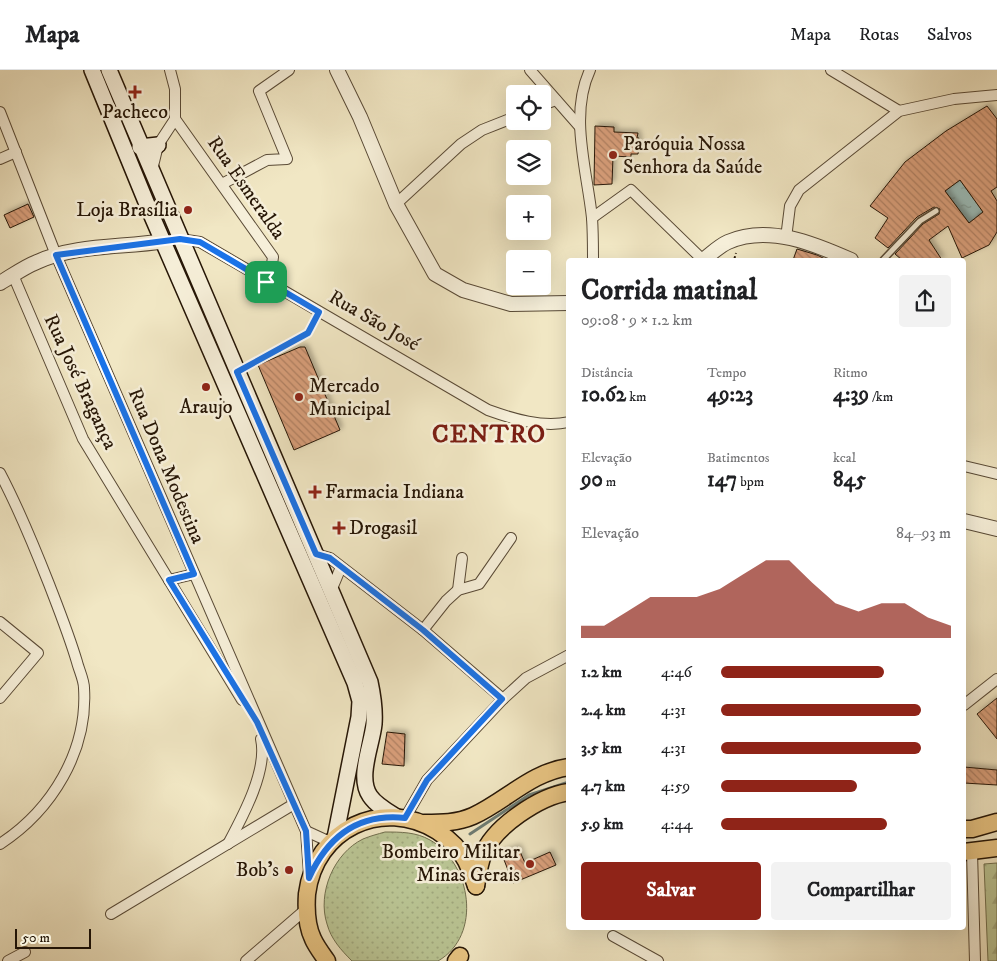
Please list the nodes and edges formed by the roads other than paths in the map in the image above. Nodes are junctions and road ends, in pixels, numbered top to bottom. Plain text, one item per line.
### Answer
1 (92, 70) edge
2 (109, 70) edge
3 (170, 70) edge
4 (289, 70) edge
5 (337, 70) edge
6 (530, 70) edge
7 (590, 70) edge
8 (832, 70) edge
9 (997, 95) edge
10 (556, 100) junction
11 (551, 102) edge
12 (898, 111) junction
13 (0, 112) edge
14 (175, 119) junction
15 (506, 121) edge
16 (580, 127) junction
17 (158, 145) junction
18 (140, 147) junction
19 (16, 152) junction
20 (0, 159) edge
21 (152, 173) junction
22 (222, 184) junction
23 (396, 204) junction
24 (936, 211) dead end
25 (592, 218) junction
26 (786, 238) junction
27 (180, 239) junction
28 (164, 241) junction
29 (56, 255) junction
30 (594, 258) edge
31 (701, 258) edge
32 (706, 258) edge
33 (847, 258) edge
34 (885, 258) edge
35 (14, 275) junction
36 (266, 282) junction
37 (0, 283) edge
38 (566, 302) edge
39 (566, 423) edge
40 (966, 466) edge
41 (997, 474) edge
42 (2, 478) edge
43 (966, 522) edge
44 (997, 530) edge
45 (511, 538) dead end
46 (316, 554) junction
47 (462, 558) dead end
48 (341, 567) junction
49 (194, 574) junction
50 (169, 580) junction
51 (458, 590) junction
52 (331, 592) junction
53 (0, 622) edge
54 (423, 630) junction
55 (566, 657) edge
56 (997, 679) edge
57 (0, 698) edge
58 (502, 699) junction
59 (966, 703) edge
60 (257, 722) junction
61 (566, 768) edge
62 (566, 793) edge
63 (294, 804) junction
64 (401, 818) junction
65 (997, 822) edge
66 (424, 823) junction
67 (966, 829) edge
68 (306, 831) junction
69 (333, 840) junction
70 (0, 844) edge
71 (228, 844) junction
72 (997, 848) edge
73 (968, 852) edge
74 (309, 878) junction
75 (305, 910) junction
76 (112, 914) dead end
77 (613, 936) dead end
78 (312, 938) junction
79 (25, 952) dead end
80 (8, 961) edge
81 (246, 961) edge
82 (317, 961) edge
83 (327, 961) edge
84 (658, 961) edge
85 (975, 961) edge

1 - 28 main road
2 - 18 main road
3 - 14 street
4 - 22 street
5 - 23 street
6 - 10 street
7 - 16 street
8 - 12 street
9 - 12 street
10 - 11 street
10 - 16 street
12 - 26 street
13 - 19 street, Rua Dona Modestina
14 - 17 street
14 - 22 street, Rua Esmeralda
15 - 23 street
16 - 25 street
17 - 18 main road
17 - 21 street
18 - 21 main road
19 - 20 street
19 - 29 street, Rua Dona Modestina
21 - 27 main road
22 - 36 street, Rua Esmeralda
23 - 38 street
24 - 34 lane
25 - 30 street
25 - 31 street
26 - 32 street
26 - 33 street
27 - 28 main road, Rua São José
27 - 36 street, Rua São José
27 - 46 main road
28 - 29 street
28 - 69 main road
29 - 35 street
29 - 49 street, Rua Dona Modestina
35 - 37 street
35 - 50 street, Rua José Bragança
36 - 39 street, Rua São José
40 - 41 street
42 - 70 street
43 - 44 street
45 - 51 street
46 - 48 street
46 - 52 main road
47 - 51 street
48 - 52 street
48 - 54 street
49 - 50 street
49 - 60 street, Rua Dona Modestina
50 - 60 street, Rua José Bragança
51 - 54 street
52 - 64 main road
53 - 57 street
54 - 58 street
55 - 58 street
56 - 59 street
58 - 64 street
60 - 63 street, Rua Dona Modestina
60 - 71 street, Rua José Bragança
61 - 66 main road
62 - 66 main road
63 - 68 street, Rua Dona Modestina
63 - 71 street
64 - 66 main road
64 - 69 main road
65 - 67 main road
68 - 69 street
68 - 74 street, Rua Dona Modestina
69 - 74 main road
71 - 76 street
72 - 73 main road
73 - 85 street
74 - 75 main road
75 - 78 main road
75 - 81 street
77 - 84 street
78 - 82 main road
78 - 83 main road
79 - 80 street

